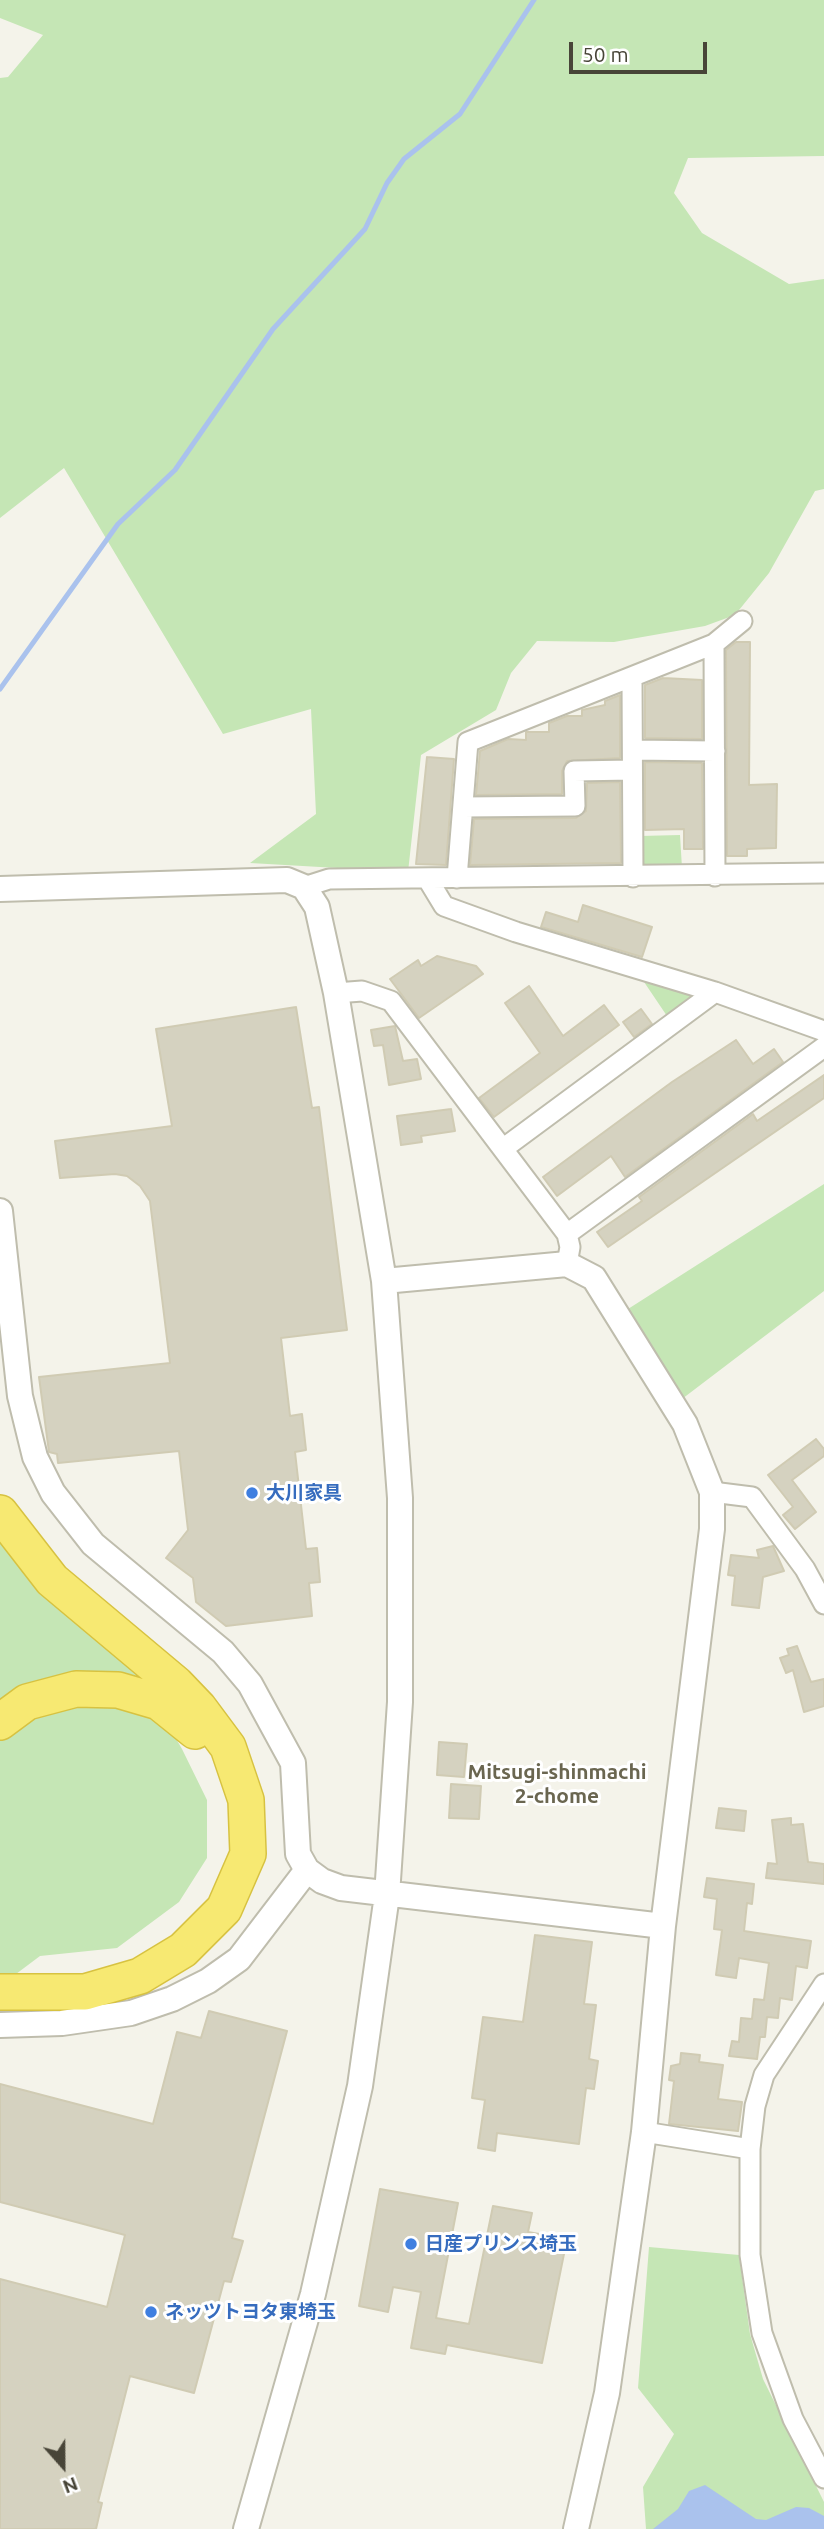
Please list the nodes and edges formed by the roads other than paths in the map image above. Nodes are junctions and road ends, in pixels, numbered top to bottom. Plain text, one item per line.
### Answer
1 (742, 621) dead end
2 (714, 644) junction
3 (632, 678) junction
4 (632, 750) junction
5 (715, 751) junction
6 (632, 771) junction
7 (463, 807) junction
8 (824, 873) edge
9 (715, 876) junction
10 (633, 877) junction
11 (427, 878) junction
12 (457, 878) junction
13 (304, 887) junction
14 (0, 889) edge
15 (715, 992) junction
16 (336, 993) junction
17 (824, 1031) edge
18 (824, 1047) edge
19 (504, 1148) junction
20 (0, 1211) edge
21 (568, 1234) junction
22 (567, 1264) junction
23 (384, 1281) junction
24 (4, 1310) edge
25 (712, 1492) junction
26 (0, 1513) edge
27 (824, 1604) edge
28 (0, 1722) edge
29 (307, 1870) junction
30 (387, 1895) junction
31 (663, 1926) junction
32 (0, 1975) edge
33 (824, 1984) edge
34 (0, 1992) edge
35 (0, 2025) edge
36 (644, 2132) junction
37 (750, 2149) junction
38 (824, 2478) edge
39 (246, 2529) edge
40 (576, 2529) edge

1 - 2 street
2 - 3 street
2 - 5 street
3 - 4 street
3 - 7 street
4 - 5 street
4 - 6 street
5 - 9 street
6 - 7 street
6 - 10 street
7 - 12 street
8 - 9 street
9 - 10 street
10 - 12 street
11 - 12 street
11 - 13 street
11 - 15 street
13 - 14 street
13 - 16 street
15 - 17 street
15 - 19 street
16 - 19 street
16 - 23 street
18 - 21 street
19 - 21 street
20 - 24 street
21 - 22 street
22 - 23 street
22 - 25 street
23 - 30 street
24 - 29 street
25 - 27 street
25 - 31 street
26 - 34 highway
28 - 32 highway
29 - 30 street
29 - 35 street
30 - 31 street
30 - 39 street
31 - 36 street
33 - 37 street
36 - 37 street
36 - 40 street
37 - 38 street

